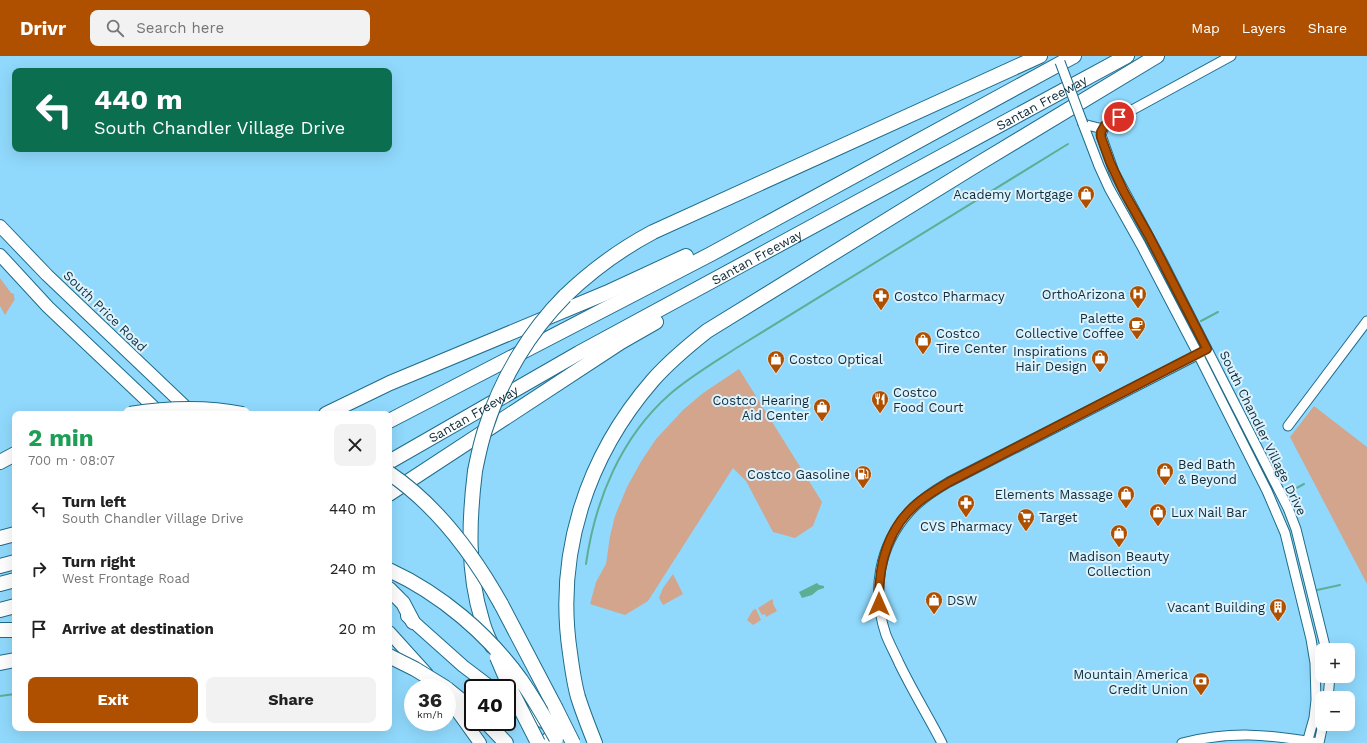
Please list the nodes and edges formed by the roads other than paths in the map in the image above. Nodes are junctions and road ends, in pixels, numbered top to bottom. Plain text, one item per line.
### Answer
1 (1040, 56) edge
2 (1058, 56) edge
3 (1074, 56) edge
4 (1128, 56) edge
5 (1157, 56) edge
6 (1231, 56) edge
7 (1083, 124) junction
8 (1103, 129) junction
9 (787, 212) junction
10 (840, 213) junction
11 (0, 226) edge
12 (0, 255) edge
13 (1367, 320) edge
14 (1207, 349) junction
15 (1198, 354) junction
16 (153, 409) edge
17 (154, 411) edge
18 (190, 411) edge
19 (211, 411) edge
20 (332, 411) edge
21 (392, 419) edge
22 (1288, 426) dead end
23 (12, 456) edge
24 (392, 460) edge
25 (0, 462) edge
26 (392, 475) edge
27 (392, 492) edge
28 (12, 535) edge
29 (0, 538) edge
30 (12, 563) edge
31 (0, 566) edge
32 (392, 572) edge
33 (392, 580) edge
34 (12, 581) edge
35 (0, 584) edge
36 (12, 590) edge
37 (0, 592) edge
38 (392, 592) edge
39 (392, 601) edge
40 (12, 607) edge
41 (0, 610) edge
42 (413, 622) junction
43 (0, 630) edge
44 (12, 630) edge
45 (392, 635) edge
46 (1324, 643) edge
47 (392, 658) edge
48 (12, 661) edge
49 (0, 663) edge
50 (430, 679) edge
51 (432, 679) edge
52 (480, 679) edge
53 (456, 697) edge
54 (464, 703) edge
55 (516, 704) edge
56 (456, 710) edge
57 (538, 719) junction
58 (495, 731) edge
59 (1319, 731) edge
60 (550, 741) edge
61 (1313, 742) edge
62 (480, 743) edge
63 (506, 743) edge
64 (569, 743) edge
65 (574, 743) edge
66 (595, 743) edge
67 (942, 743) edge
68 (1182, 743) edge

1 - 60 highway, bridge
2 - 7 street, South Chandler Village Drive, bridge
3 - 9 highway, Santan Freeway
4 - 10 highway, Santan Freeway
5 - 66 highway
6 - 8 street
7 - 8 street
7 - 15 street, South Chandler Village Drive
8 - 14 street, South Chandler Village Drive
9 - 20 highway
9 - 21 highway, Santan Freeway
10 - 24 highway, Santan Freeway
10 - 27 highway
11 - 18 main road, South Price Road
12 - 16 main road
13 - 22 street
14 - 15 street
14 - 46 street, South Chandler Village Drive
15 - 61 street, South Chandler Village Drive
15 - 67 street
17 - 19 highway, bridge
23 - 25 highway
26 - 65 highway, bridge
28 - 29 highway
30 - 31 highway
32 - 60 highway, bridge
33 - 60 highway, bridge
34 - 35 highway
36 - 37 highway
38 - 42 highway
39 - 42 main road
40 - 41 highway
42 - 52 main road
43 - 44 highway
45 - 51 main road
47 - 50 highway, bridge
48 - 49 highway
53 - 54 highway
55 - 57 main road
56 - 62 main road
57 - 64 highway
57 - 65 main road
58 - 63 highway
59 - 61 street
61 - 68 street

